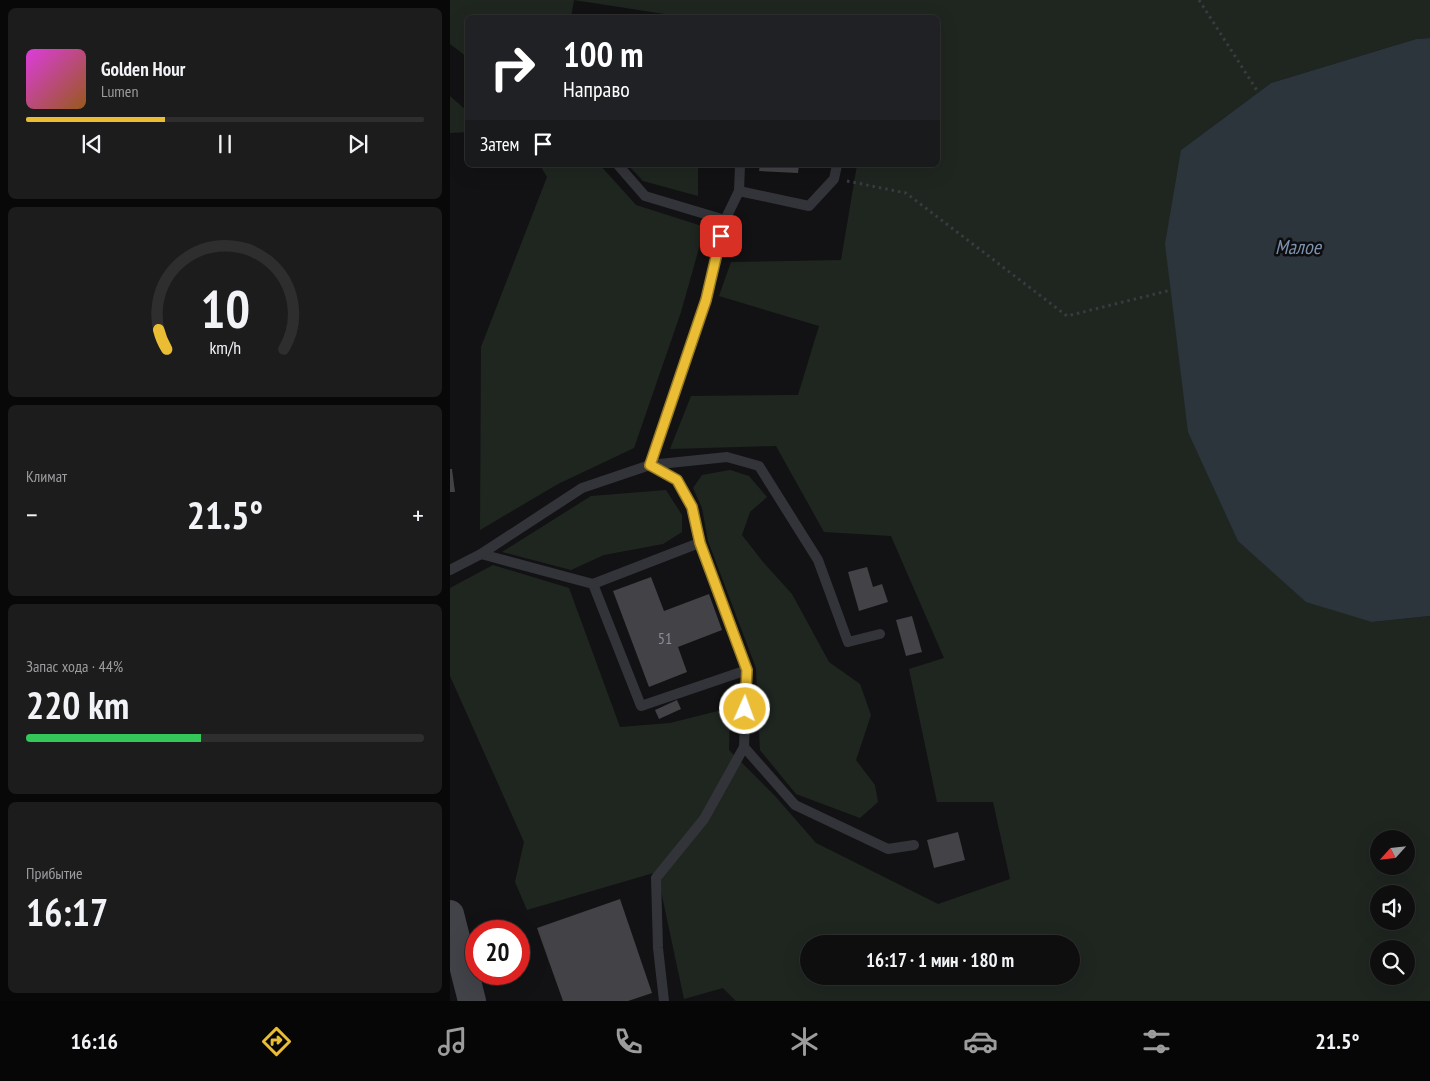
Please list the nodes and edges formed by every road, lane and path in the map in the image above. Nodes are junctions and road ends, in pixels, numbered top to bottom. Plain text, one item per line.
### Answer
1 (1199, 0) edge
2 (1258, 92) dead end
3 (620, 167) edge
4 (740, 167) edge
5 (837, 167) edge
6 (834, 179) junction
7 (739, 191) junction
8 (725, 220) junction
9 (1170, 290) dead end
10 (650, 465) junction
11 (700, 543) junction
12 (481, 554) junction
13 (450, 570) edge
14 (593, 584) junction
15 (880, 634) dead end
16 (747, 670) junction
17 (744, 747) junction
18 (914, 845) dead end
19 (450, 914) edge
20 (472, 1001) edge
21 (664, 1001) edge

1 - 2 path
3 - 8 lane
4 - 7 lane
5 - 6 lane
6 - 7 lane
6 - 9 path
7 - 8 lane
8 - 10 lane
10 - 11 lane
10 - 12 lane
10 - 15 lane
11 - 14 lane
11 - 16 lane
12 - 13 lane
12 - 14 lane
14 - 16 lane
16 - 17 lane
17 - 18 lane
17 - 21 lane
19 - 20 main road

